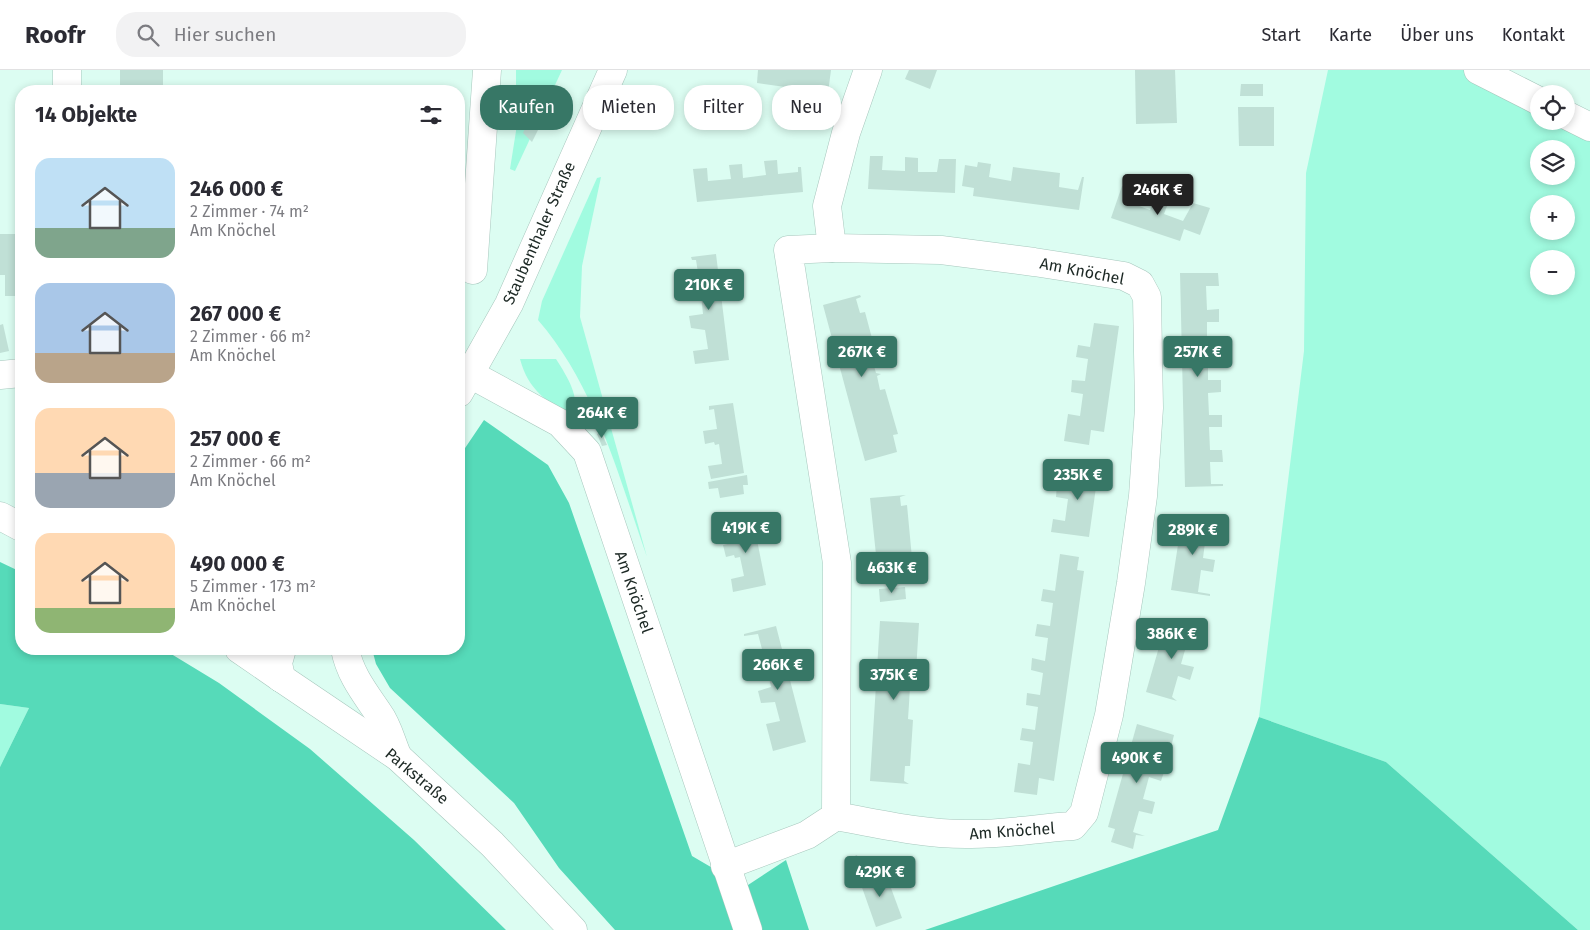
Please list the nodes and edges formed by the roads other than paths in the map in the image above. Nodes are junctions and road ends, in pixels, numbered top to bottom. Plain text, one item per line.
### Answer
1 (67, 70) edge
2 (487, 70) edge
3 (612, 70) edge
4 (868, 70) edge
5 (1478, 70) edge
6 (67, 85) edge
7 (1530, 96) edge
8 (1575, 120) edge
9 (1590, 127) edge
10 (832, 248) junction
11 (473, 270) dead end
12 (15, 373) edge
13 (0, 374) edge
14 (465, 376) edge
15 (465, 380) edge
16 (0, 516) edge
17 (15, 524) edge
18 (248, 655) edge
19 (280, 655) edge
20 (347, 655) edge
21 (281, 678) junction
22 (398, 757) junction
23 (836, 816) junction
24 (725, 866) junction
25 (573, 930) edge
26 (748, 930) edge

1 - 6 main road
2 - 11 main road
3 - 14 main road, Staubenthaler Straße
4 - 10 main road
5 - 7 main road
8 - 9 main road
10 - 23 main road, Am Knöchel
10 - 23 main road, Am Knöchel
12 - 13 main road
15 - 24 main road, Am Knöchel
16 - 17 main road
18 - 21 main road, Parkstraße
19 - 21 main road
20 - 22 main road
21 - 22 main road, Parkstraße
22 - 25 main road, Parkstraße
23 - 24 main road
24 - 26 main road, Am Knöchel

